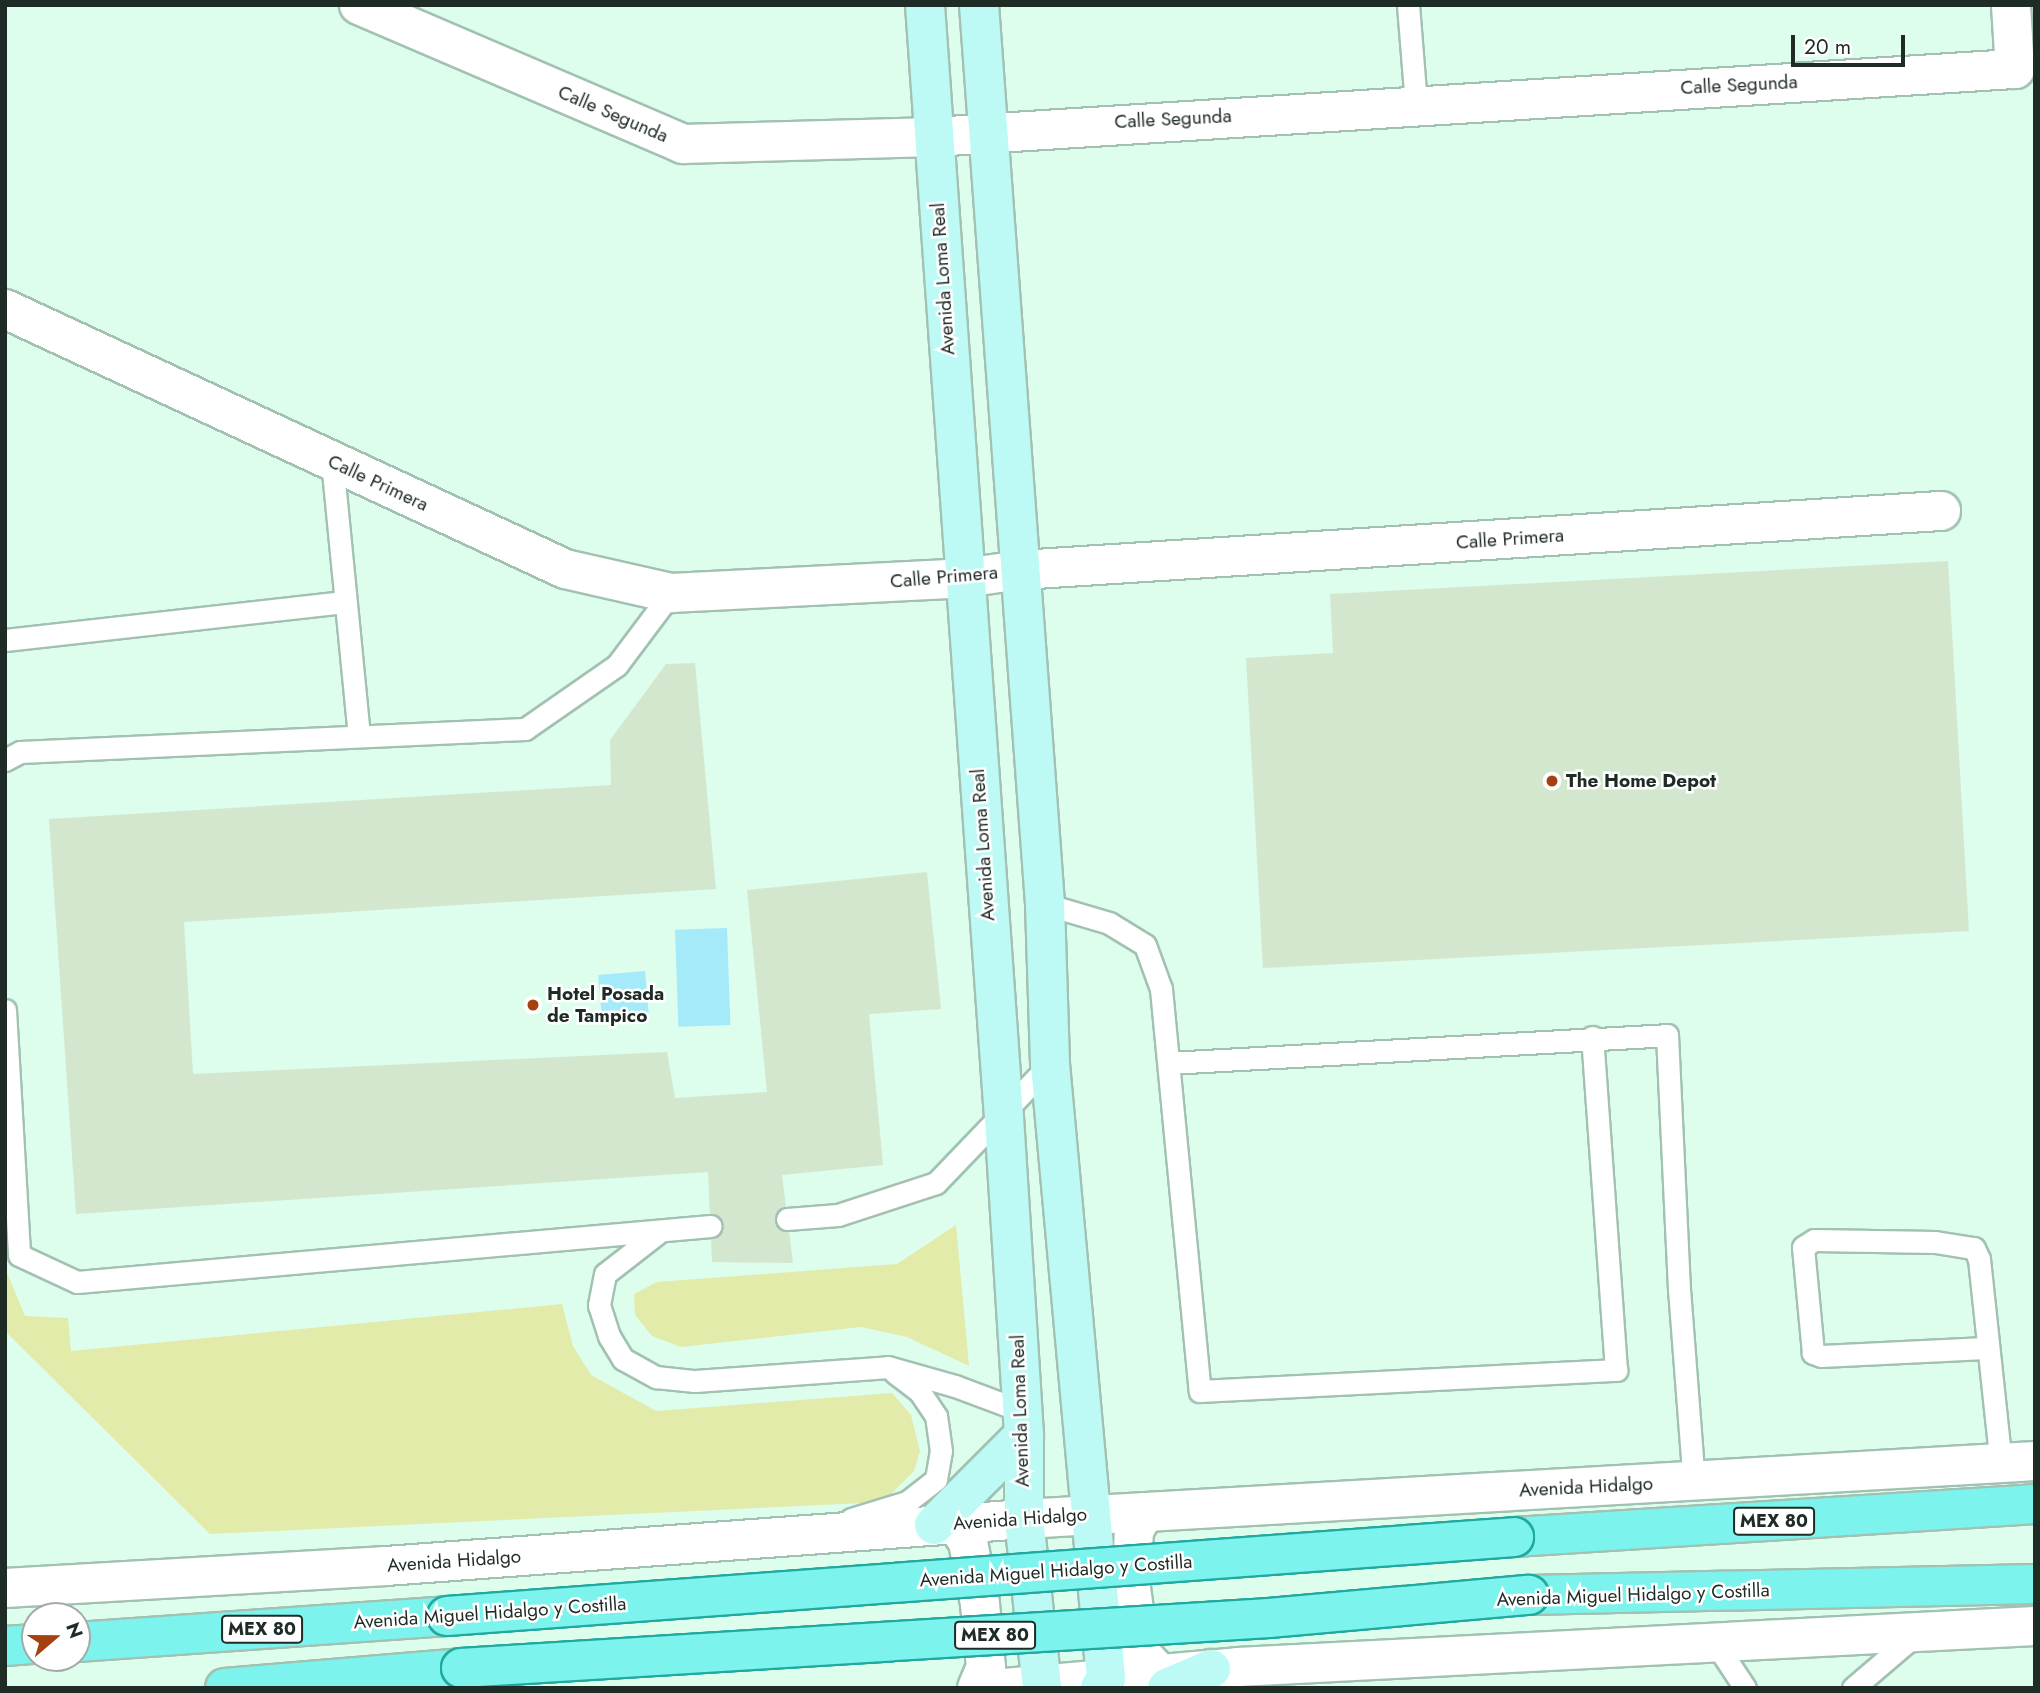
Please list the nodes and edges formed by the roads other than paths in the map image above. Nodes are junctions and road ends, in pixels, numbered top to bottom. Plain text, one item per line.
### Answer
1 (359, 5) edge
2 (925, 5) edge
3 (979, 5) edge
4 (1408, 5) edge
5 (2011, 5) edge
6 (1416, 105) junction
7 (988, 131) junction
8 (933, 136) junction
9 (5, 309) edge
10 (331, 461) junction
11 (1941, 511) dead end
12 (1020, 570) junction
13 (964, 578) junction
14 (671, 593) junction
15 (345, 602) junction
16 (5, 640) edge
17 (359, 736) junction
18 (5, 760) edge
19 (1045, 904) junction
20 (5, 1010) edge
21 (1592, 1037) junction
22 (1170, 1063) junction
23 (1050, 1064) junction
24 (1004, 1117) junction
25 (787, 1219) dead end
26 (710, 1226) dead end
27 (661, 1230) junction
28 (1985, 1348) junction
29 (888, 1367) junction
30 (1023, 1423) junction
31 (2018, 1463) edge
32 (1694, 1482) junction
33 (2035, 1504) edge
34 (1145, 1511) junction
35 (1092, 1515) junction
36 (1024, 1519) junction
37 (945, 1524) junction
38 (800, 1535) junction
39 (2035, 1584) edge
40 (5, 1588) edge
41 (2035, 1626) edge
42 (1915, 1635) junction
43 (91, 1641) edge
44 (1716, 1644) junction
45 (1228, 1675) edge
46 (1163, 1680) edge
47 (1103, 1683) edge
48 (1029, 1687) edge
49 (225, 1688) edge
50 (977, 1688) edge
51 (1745, 1688) edge
52 (1853, 1688) edge

1 - 8 street, Calle Segunda
2 - 8 main road, Avenida Loma Real
3 - 7 main road
4 - 6 lane
5 - 6 street, Calle Segunda
6 - 7 street, Calle Segunda
7 - 8 street, Calle Segunda
7 - 12 main road
8 - 13 main road, Avenida Loma Real
9 - 10 street, Calle Primera
10 - 14 street, Calle Primera
10 - 15 lane
11 - 12 street, Calle Primera
12 - 13 street, Calle Primera
12 - 19 main road
13 - 14 street, Calle Primera
13 - 24 main road, Avenida Loma Real
14 - 17 lane
15 - 16 lane
15 - 17 lane
17 - 18 lane
19 - 22 lane
19 - 23 main road
20 - 27 lane
21 - 22 lane
21 - 22 lane
21 - 32 lane
23 - 24 lane
23 - 35 main road
24 - 25 lane
24 - 30 main road, Avenida Loma Real
26 - 27 lane
27 - 29 lane
28 - 28 lane
28 - 31 lane
29 - 30 lane
29 - 38 lane
30 - 36 main road, Avenida Loma Real
30 - 37 main road
31 - 32 street, Avenida Hidalgo
32 - 34 street, Avenida Hidalgo
33 - 43 main road, Avenida Miguel Hidalgo y Costilla / MEX 80, bridge
34 - 35 street, Avenida Hidalgo
34 - 46 street
35 - 36 street, Avenida Hidalgo
35 - 47 main road
36 - 37 street, Avenida Hidalgo
36 - 48 main road, Avenida Loma Real
37 - 38 street, Avenida Hidalgo
37 - 50 street
38 - 40 street, Avenida Hidalgo
39 - 49 main road, Avenida Miguel Hidalgo y Costilla / MEX 80, bridge
41 - 42 street
42 - 44 street
42 - 52 lane
44 - 45 street
44 - 51 lane
45 - 46 main road
46 - 47 street
47 - 48 street

